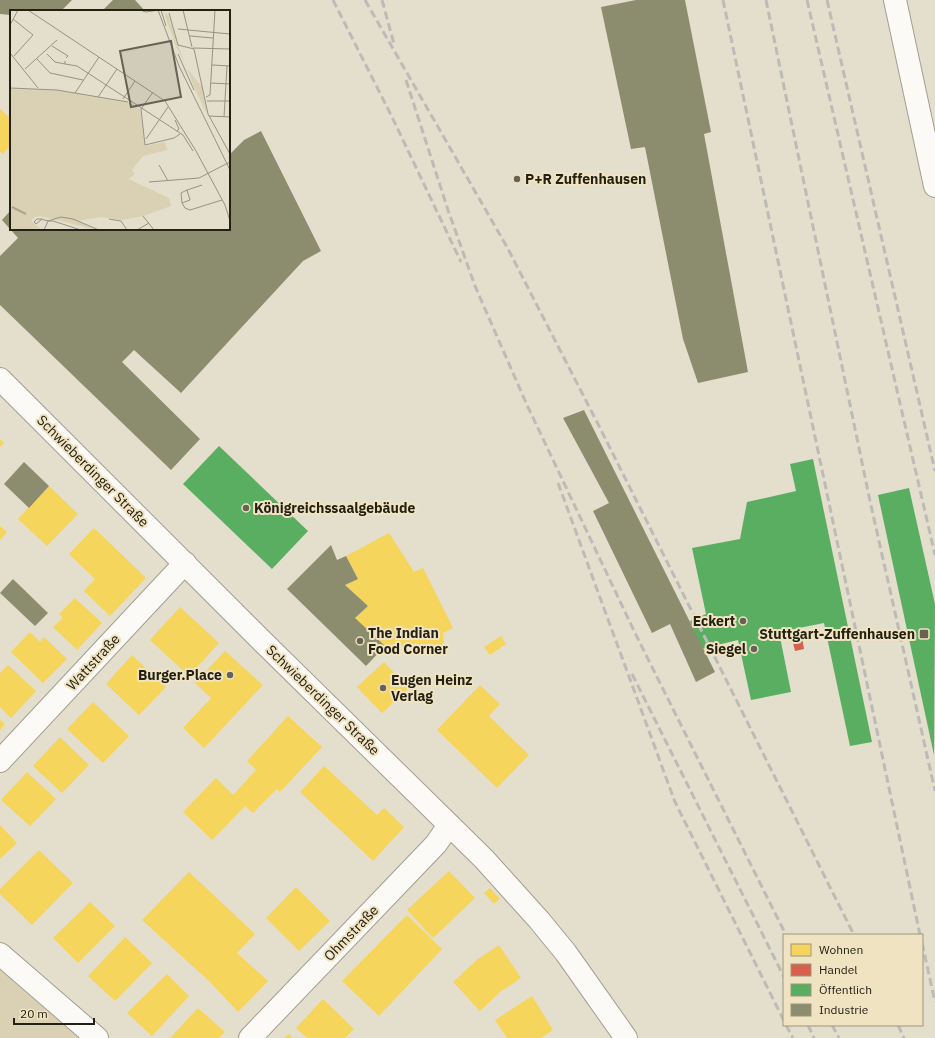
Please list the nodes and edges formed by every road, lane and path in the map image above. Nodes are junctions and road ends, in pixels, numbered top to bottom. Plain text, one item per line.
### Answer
1 (895, 0) edge
2 (935, 186) edge
3 (0, 379) edge
4 (185, 563) junction
5 (0, 761) edge
6 (449, 825) junction
7 (0, 954) edge
8 (98, 1038) edge
9 (250, 1038) edge
10 (626, 1038) edge

1 - 2 main road
3 - 4 main road, Schwieberdinger Straße
4 - 5 main road, Wattstraße
4 - 6 main road, Schwieberdinger Straße
6 - 9 main road, Ohmstraße
6 - 10 main road, Schwieberdinger Straße
7 - 8 main road

